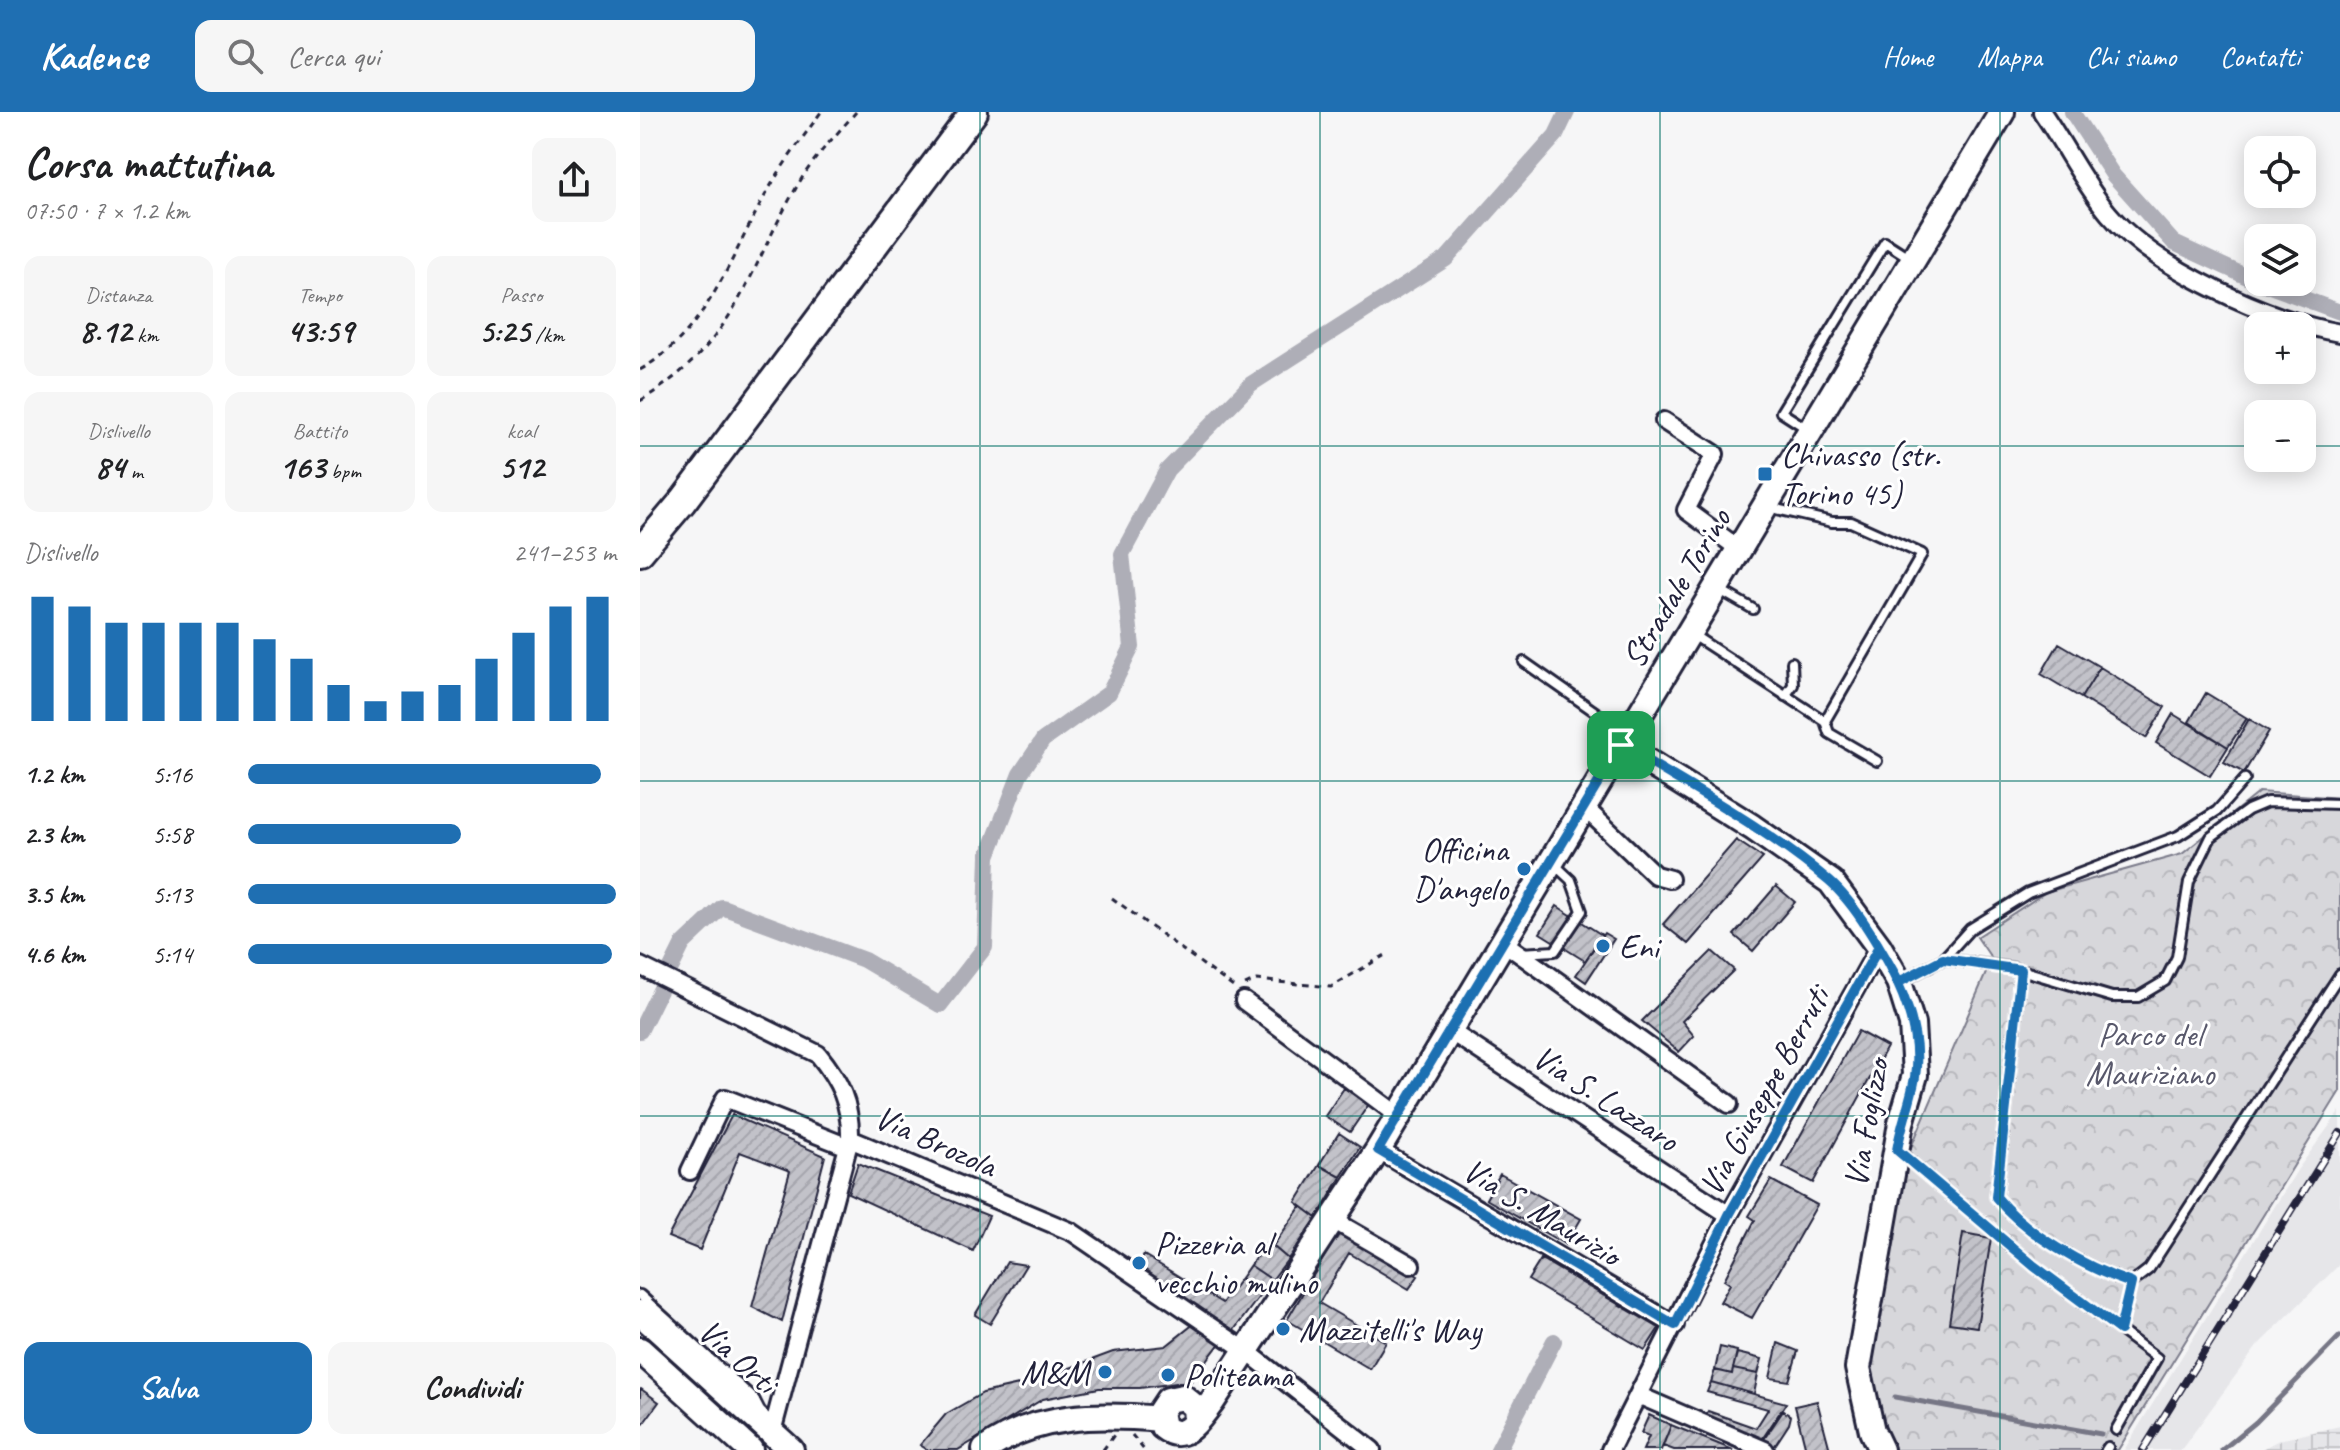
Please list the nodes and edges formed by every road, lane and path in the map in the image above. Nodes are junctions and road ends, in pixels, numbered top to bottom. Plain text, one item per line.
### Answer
1 (821, 112) edge
2 (856, 112) edge
3 (974, 112) edge
4 (2002, 112) edge
5 (2042, 112) edge
6 (1912, 259) junction
7 (2340, 333) edge
8 (640, 370) edge
9 (640, 401) edge
10 (1664, 421) dead end
11 (1810, 430) junction
12 (1764, 506) junction
13 (1739, 549) junction
14 (640, 552) edge
15 (1716, 587) junction
16 (1753, 609) dead end
17 (1689, 633) junction
18 (1524, 662) dead end
19 (1792, 662) dead end
20 (1785, 696) junction
21 (1825, 721) junction
22 (1625, 740) junction
23 (1877, 761) dead end
24 (2245, 779) dead end
25 (2340, 804) edge
26 (1584, 807) junction
27 (1551, 862) junction
28 (1670, 879) dead end
29 (1112, 898) dead end
30 (1511, 947) junction
31 (1879, 947) junction
32 (1387, 954) dead end
33 (1943, 959) junction
34 (648, 970) edge
35 (2021, 970) junction
36 (2340, 974) edge
37 (1899, 982) junction
38 (1242, 996) junction
39 (1450, 1031) junction
40 (1729, 1104) dead end
41 (1399, 1116) junction
42 (849, 1143) junction
43 (1378, 1150) junction
44 (1897, 1150) junction
45 (690, 1171) dead end
46 (1729, 1215) junction
47 (1333, 1220) junction
48 (1411, 1265) dead end
49 (2131, 1283) junction
50 (640, 1295) edge
51 (640, 1313) edge
52 (1675, 1325) junction
53 (2120, 1330) junction
54 (640, 1350) edge
55 (1245, 1350) junction
56 (1224, 1380) junction
57 (1640, 1396) junction
58 (1170, 1406) junction
59 (1196, 1421) junction
60 (2116, 1430) dead end
61 (772, 1432) junction
62 (1012, 1441) edge
63 (750, 1450) edge
64 (791, 1450) edge
65 (985, 1450) edge
66 (1372, 1450) edge
67 (1610, 1450) edge
68 (1765, 1450) edge
69 (1881, 1450) edge

1 - 8 path
2 - 9 path
3 - 14 main road
4 - 6 main road, Stradale Torino
5 - 7 street
6 - 11 main road, Stradale Torino
6 - 11 lane
10 - 13 street
11 - 12 main road, Stradale Torino
12 - 13 main road, Stradale Torino
12 - 21 lane
13 - 15 main road, Stradale Torino
15 - 16 lane
15 - 17 main road, Stradale Torino
17 - 20 lane
17 - 22 main road, Stradale Torino
18 - 22 lane
19 - 20 lane
20 - 21 lane
21 - 23 lane
22 - 26 main road, Stradale Torino
22 - 31 main road, Via Foglizzo
24 - 33 lane
25 - 35 lane
26 - 27 main road, Stradale Torino
26 - 28 street
27 - 30 main road, Stradale Torino
27 - 30 lane
29 - 38 path
30 - 39 main road, Stradale Torino
30 - 40 street
31 - 37 main road, Via Foglizzo
31 - 46 street, Via Giuseppe Berruti
32 - 38 path
33 - 35 lane
33 - 37 lane
34 - 42 street, Via Brozola
35 - 49 lane
36 - 49 lane
37 - 44 main road, Via Foglizzo
38 - 41 street
39 - 41 main road, Stradale Torino
39 - 46 street, Via S. Lazzaro
41 - 43 main road, Stradale Torino
42 - 45 street
42 - 55 street, Via Brozola
42 - 61 street
43 - 47 main road, Stradale Torino
43 - 52 street, Via S. Maurizio
44 - 53 lane
44 - 69 main road, Via Foglizzo
46 - 52 street, Via Giuseppe Berruti
47 - 48 street
47 - 55 main road, Stradale Torino
49 - 53 path
50 - 61 lane
51 - 61 main road, Via Orti
52 - 57 street, Via Giuseppe Berruti
53 - 60 lane
54 - 63 main road, Via Orti
55 - 56 main road, Stradale Torino
55 - 66 street, Via Brozola
56 - 58 main road
56 - 59 main road, Stradale Torino
57 - 67 street, Via Giuseppe Berruti
57 - 68 street
58 - 59 main road
58 - 59 main road
58 - 62 main road
61 - 64 main road, Via Orti
62 - 65 main road

